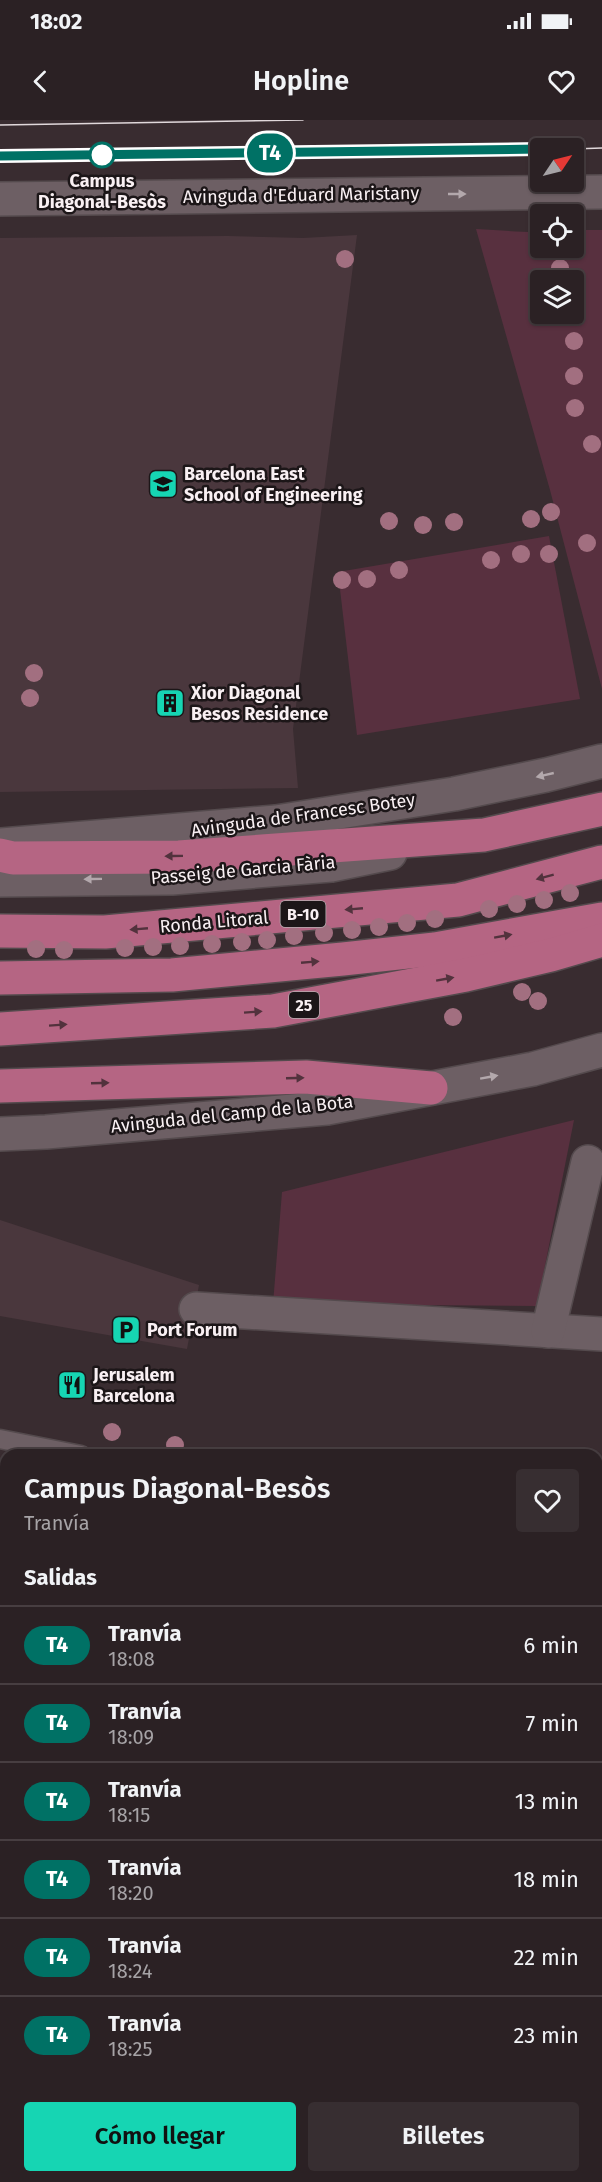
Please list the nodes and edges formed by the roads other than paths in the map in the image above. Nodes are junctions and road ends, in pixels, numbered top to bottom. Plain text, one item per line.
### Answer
1 (602, 192) edge
2 (0, 199) edge
3 (602, 761) edge
4 (602, 809) edge
5 (483, 835) junction
6 (0, 845) edge
7 (0, 855) edge
8 (602, 862) edge
9 (0, 880) edge
10 (602, 919) edge
11 (0, 931) edge
12 (602, 940) edge
13 (0, 978) edge
14 (0, 1029) edge
15 (602, 1050) edge
16 (0, 1086) edge
17 (431, 1088) junction
18 (0, 1134) edge
19 (588, 1162) dead end
20 (196, 1309) dead end
21 (548, 1331) junction
22 (602, 1334) edge
23 (0, 1439) edge
24 (51, 1449) edge

2 -> 1 main road, Avinguda d'Eduard Maristany
3 -> 6 main road, Avinguda de Francesc Botey
4 - 5 highway
5 -> 7 highway
5 -> 9 main road, Passeig de Garcia Fària
8 -> 11 highway, Ronda Litoral / B-10
13 -> 10 highway
14 -> 12 highway, 25
17 -> 15 main road, Avinguda del Camp de la Bota
16 -> 17 highway
17 - 18 main road, Avinguda del Camp de la Bota
19 - 21 main road
20 - 21 main road
21 - 22 main road
23 - 24 lane

